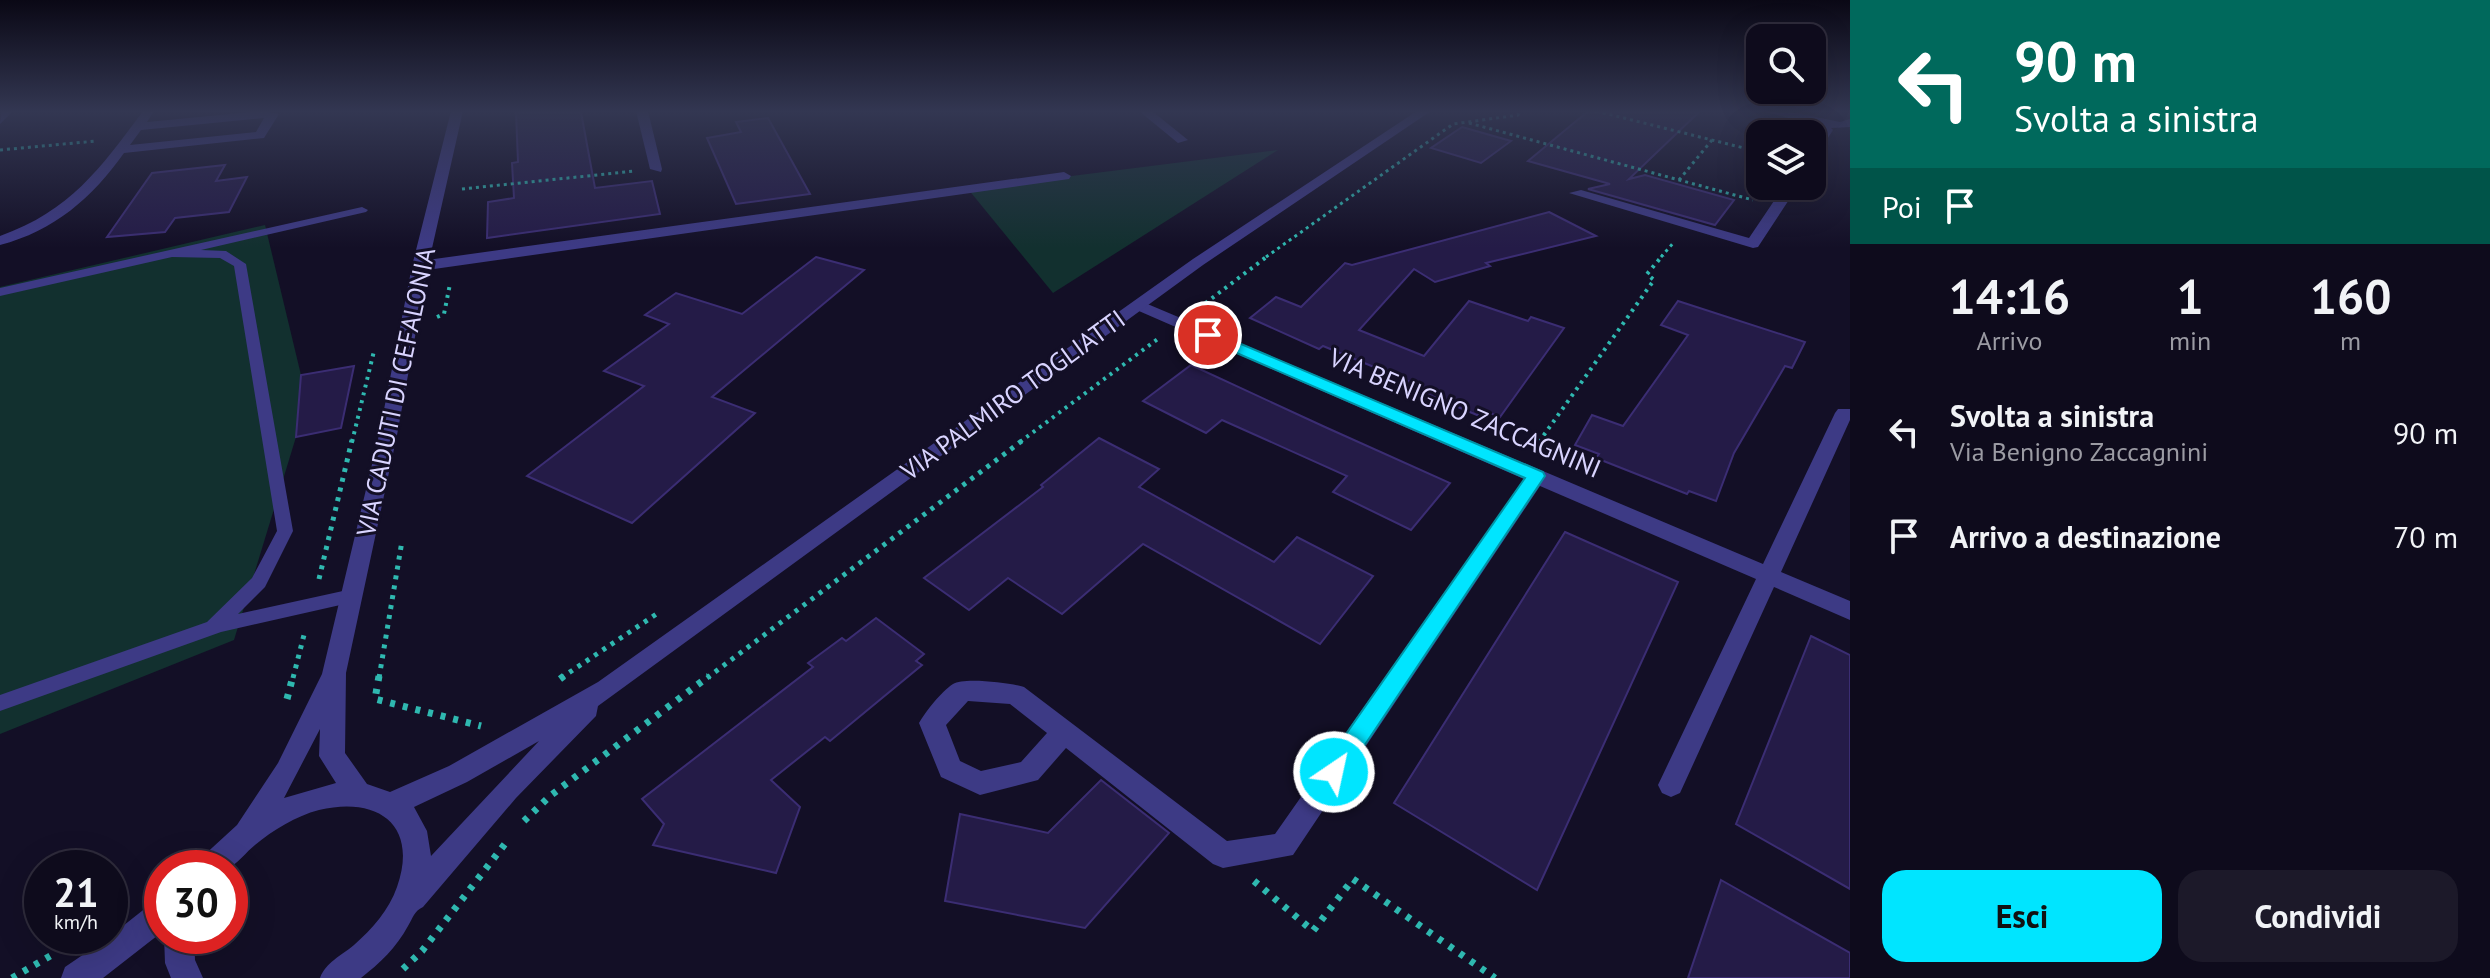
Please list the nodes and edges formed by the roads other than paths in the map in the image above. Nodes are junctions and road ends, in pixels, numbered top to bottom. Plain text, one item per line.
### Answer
1 (115, 157) edge
2 (446, 157) edge
3 (653, 157) edge
4 (1357, 157) edge
5 (656, 169) road end
6 (1064, 176) dead end
7 (1576, 193) dead end
8 (1782, 200) edge
9 (362, 210) dead end
10 (0, 241) edge
11 (167, 253) junction
12 (420, 266) junction
13 (0, 292) edge
14 (1138, 305) junction
15 (1844, 413) dead end
16 (1528, 473) junction
17 (1767, 576) junction
18 (352, 596) junction
19 (1850, 611) edge
20 (214, 627) junction
21 (334, 673) junction
22 (607, 689) junction
23 (0, 703) edge
24 (1064, 732) junction
25 (1671, 785) dead end
26 (360, 796) junction
27 (391, 805) junction
28 (244, 835) junction
29 (229, 850) edge
30 (403, 909) junction
31 (144, 928) edge
32 (180, 954) edge
33 (76, 978) edge
34 (188, 978) edge
35 (335, 978) edge

1 - 10 street
2 - 12 street, VIA CADUTI DI CEFALONIA
3 - 5 street
4 - 14 street, VIA PALMIRO TOGLIATTI
6 - 12 street
7 - 8 street
9 - 11 lane
11 - 13 lane
11 - 20 lane
12 - 18 street, VIA CADUTI DI CEFALONIA
14 - 16 street, VIA BENIGNO ZACCAGNINI
14 - 22 street, VIA PALMIRO TOGLIATTI
15 - 17 street
16 - 17 street, VIA BENIGNO ZACCAGNINI
16 - 24 street
17 - 19 street, VIA BENIGNO ZACCAGNINI
17 - 25 street
18 - 20 lane
18 - 21 street, VIA CADUTI DI CEFALONIA
20 - 23 lane
21 - 26 street, VIA CADUTI DI CEFALONIA
21 - 28 street, VIA CADUTI DI CEFALONIA
22 - 27 street, VIA PALMIRO TOGLIATTI
22 - 30 street, VIA PALMIRO TOGLIATTI
24 - 24 street
26 - 27 street
26 - 28 street
27 - 30 street, VIA PALMIRO TOGLIATTI
28 - 29 street
30 - 35 street, VIA PALMIRO TOGLIATTI
31 - 33 street
32 - 34 street

